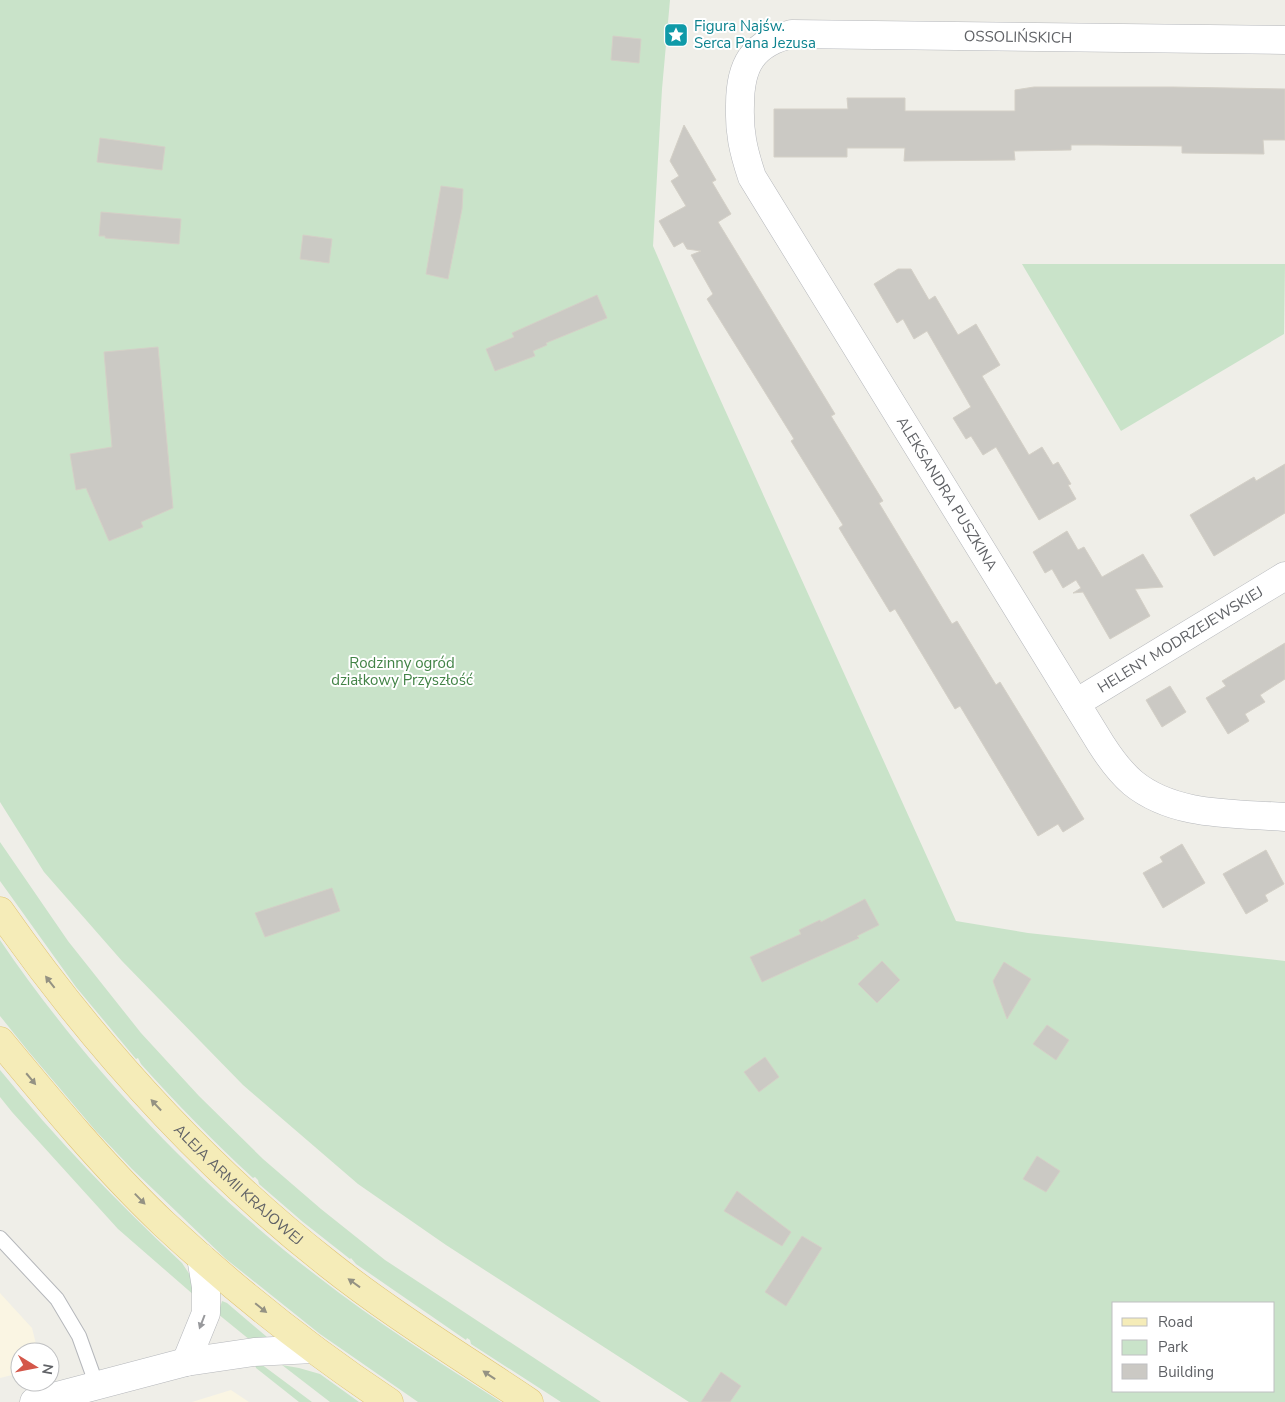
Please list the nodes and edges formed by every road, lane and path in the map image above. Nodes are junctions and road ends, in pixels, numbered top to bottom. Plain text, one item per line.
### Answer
1 (1285, 40) edge
2 (756, 52) joint
3 (1285, 576) edge
4 (1076, 703) junction
5 (1285, 817) edge
6 (0, 911) edge
7 (0, 1041) edge
8 (0, 1238) edge
9 (201, 1257) junction
10 (313, 1349) junction
11 (186, 1362) junction
12 (98, 1386) junction
13 (34, 1402) edge
14 (389, 1402) edge
15 (529, 1402) edge

1 - 2 street, OSSOLIŃSKICH
2 - 4 street, ALEKSANDRA PUSZKINA
3 - 4 street, HELENY MODRZEJEWSKIEJ
4 - 5 street, ALEKSANDRA PUSZKINA
15 -> 6 main road, ALEJA ARMII KRAJOWEJ
7 -> 9 main road
8 - 12 lane
9 -> 10 main road
9 -> 11 street
10 - 11 street
10 - 14 main road
11 - 12 street
12 - 13 street

